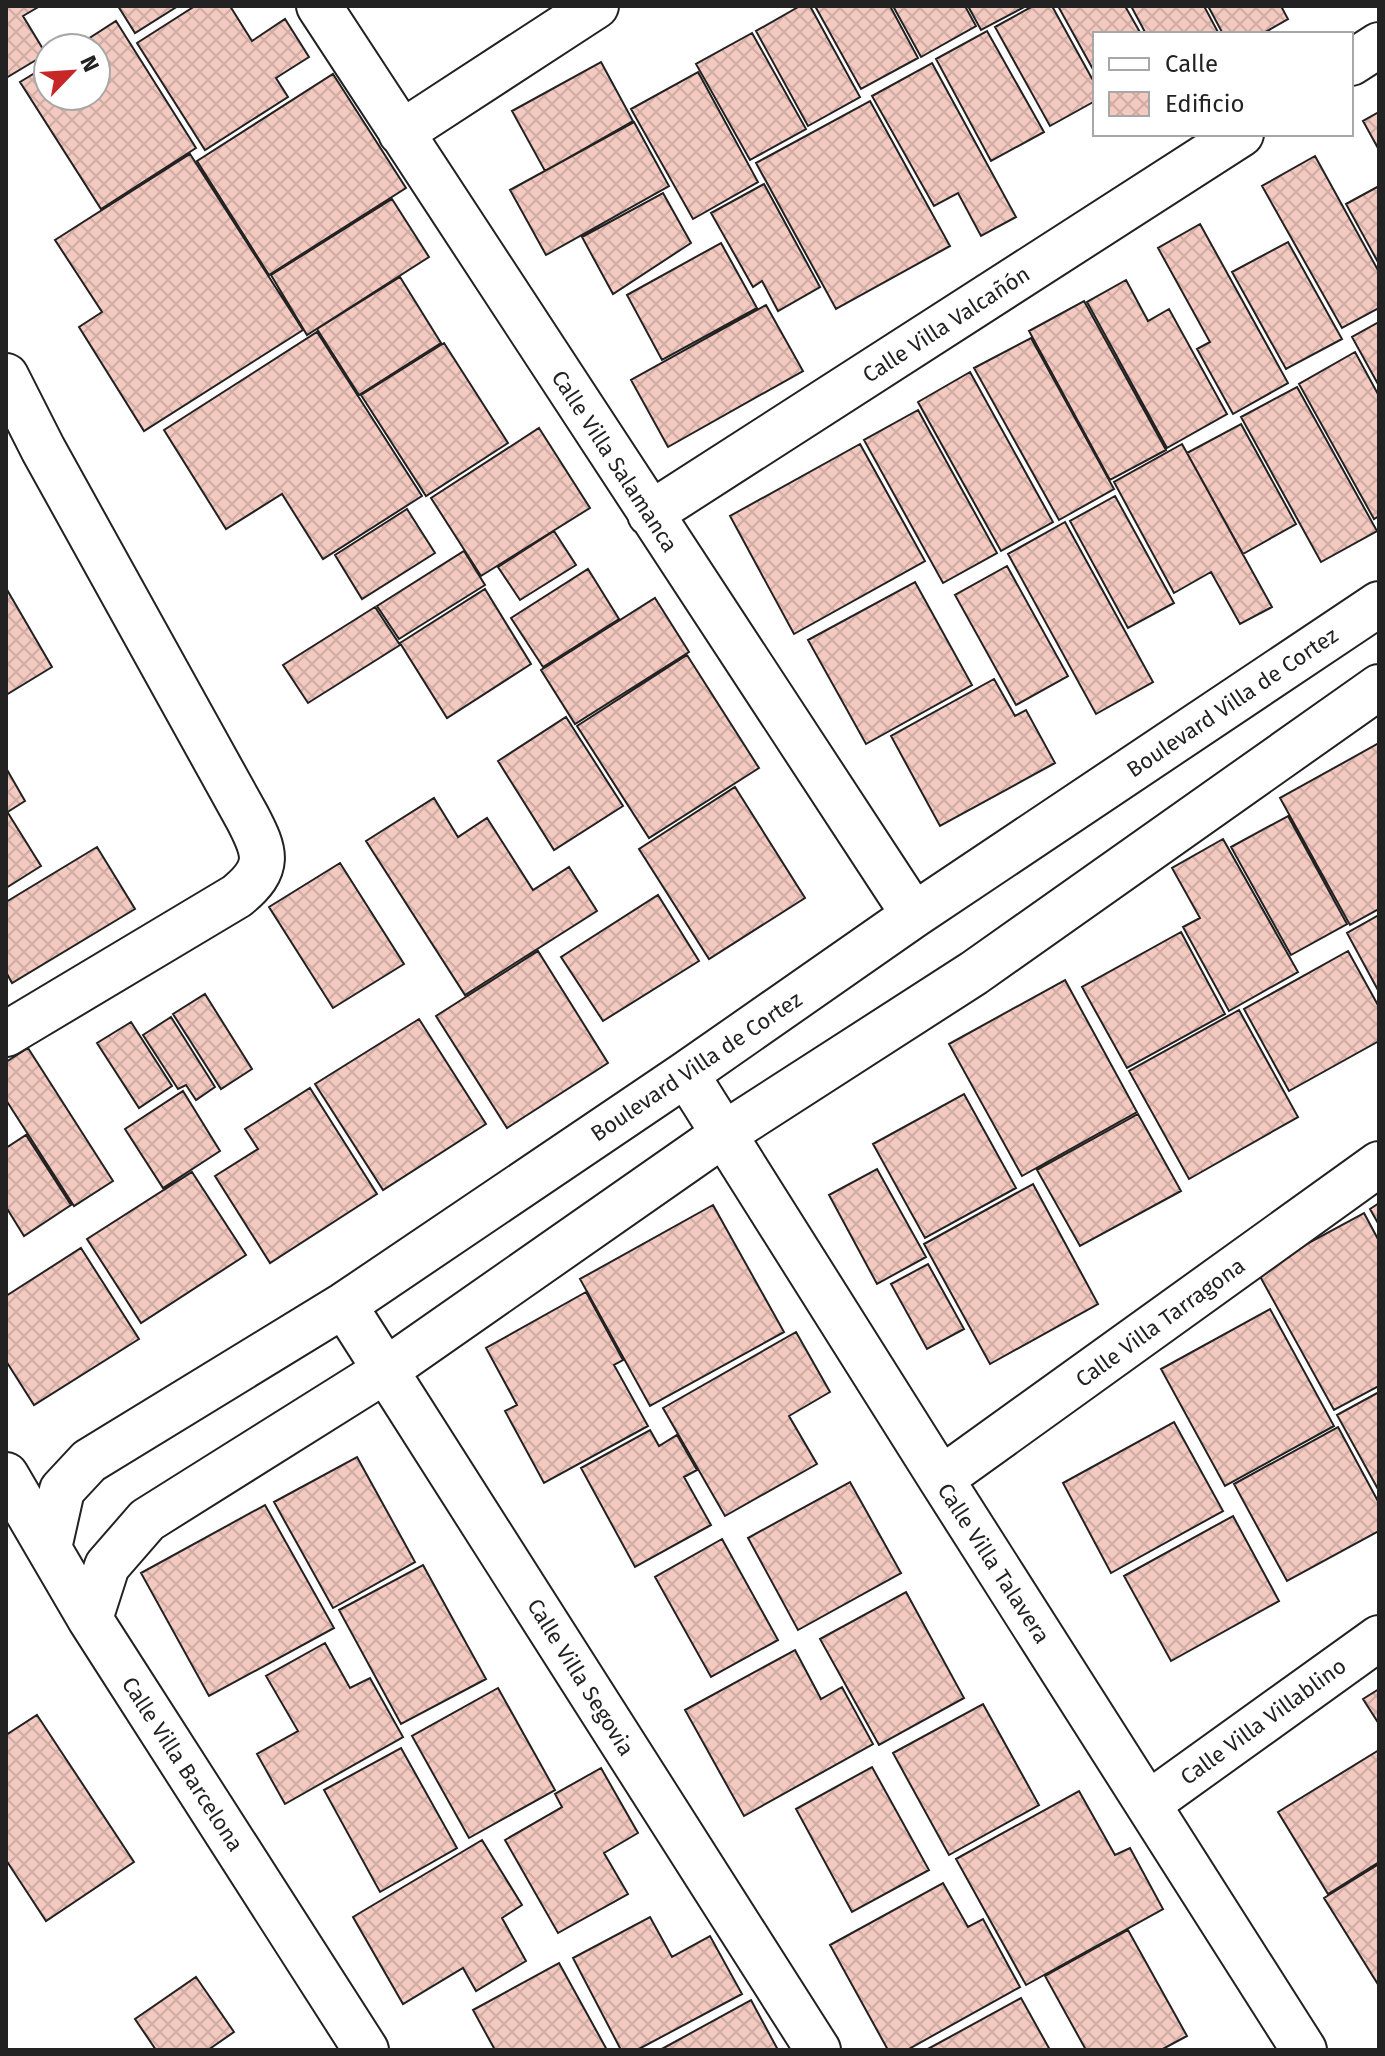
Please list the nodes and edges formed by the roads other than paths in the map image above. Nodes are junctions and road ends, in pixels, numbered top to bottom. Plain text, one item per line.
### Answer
1 (319, 6) edge
2 (596, 6) edge
3 (1379, 45) edge
4 (1353, 62) edge
5 (401, 133) junction
6 (1238, 136) edge
7 (6, 376) edge
8 (650, 514) junction
9 (1379, 604) edge
10 (1379, 687) edge
11 (914, 915) junction
12 (6, 1034) edge
13 (686, 1074) junction
14 (724, 1134) junction
15 (1379, 1164) edge
16 (344, 1305) junction
17 (386, 1370) junction
18 (6, 1475) edge
19 (941, 1479) junction
20 (49, 1548) junction
21 (90, 1619) junction
22 (1379, 1638) edge
23 (1148, 1804) junction
24 (366, 2050) edge
25 (818, 2050) edge
26 (1304, 2050) edge

1 - 5 street, Calle Villa Salamanca
2 - 5 street
3 - 4 street
5 - 8 street, Calle Villa Salamanca
6 - 8 street, Calle Villa Valcañón
7 - 12 street
8 - 11 street, Calle Villa Salamanca
9 - 11 street, Boulevard Villa de Cortez
10 - 14 street
11 - 13 street, Boulevard Villa de Cortez
13 - 14 street, Calle Villa Talavera
13 - 16 street, Boulevard Villa de Cortez
14 - 17 street
14 - 19 street, Calle Villa Talavera
15 - 19 street, Calle Villa Tarragona
16 - 17 street, Calle Villa Segovia
16 - 20 street, Boulevard Villa de Cortez
17 - 21 street
17 - 25 street, Calle Villa Segovia
18 - 20 street, Calle Villa Barcelona
19 - 23 street, Calle Villa Talavera
20 - 21 street, Calle Villa Barcelona
21 - 24 street, Calle Villa Barcelona
22 - 23 street, Calle Villa Villablino
23 - 26 street, Calle Villa Talavera

